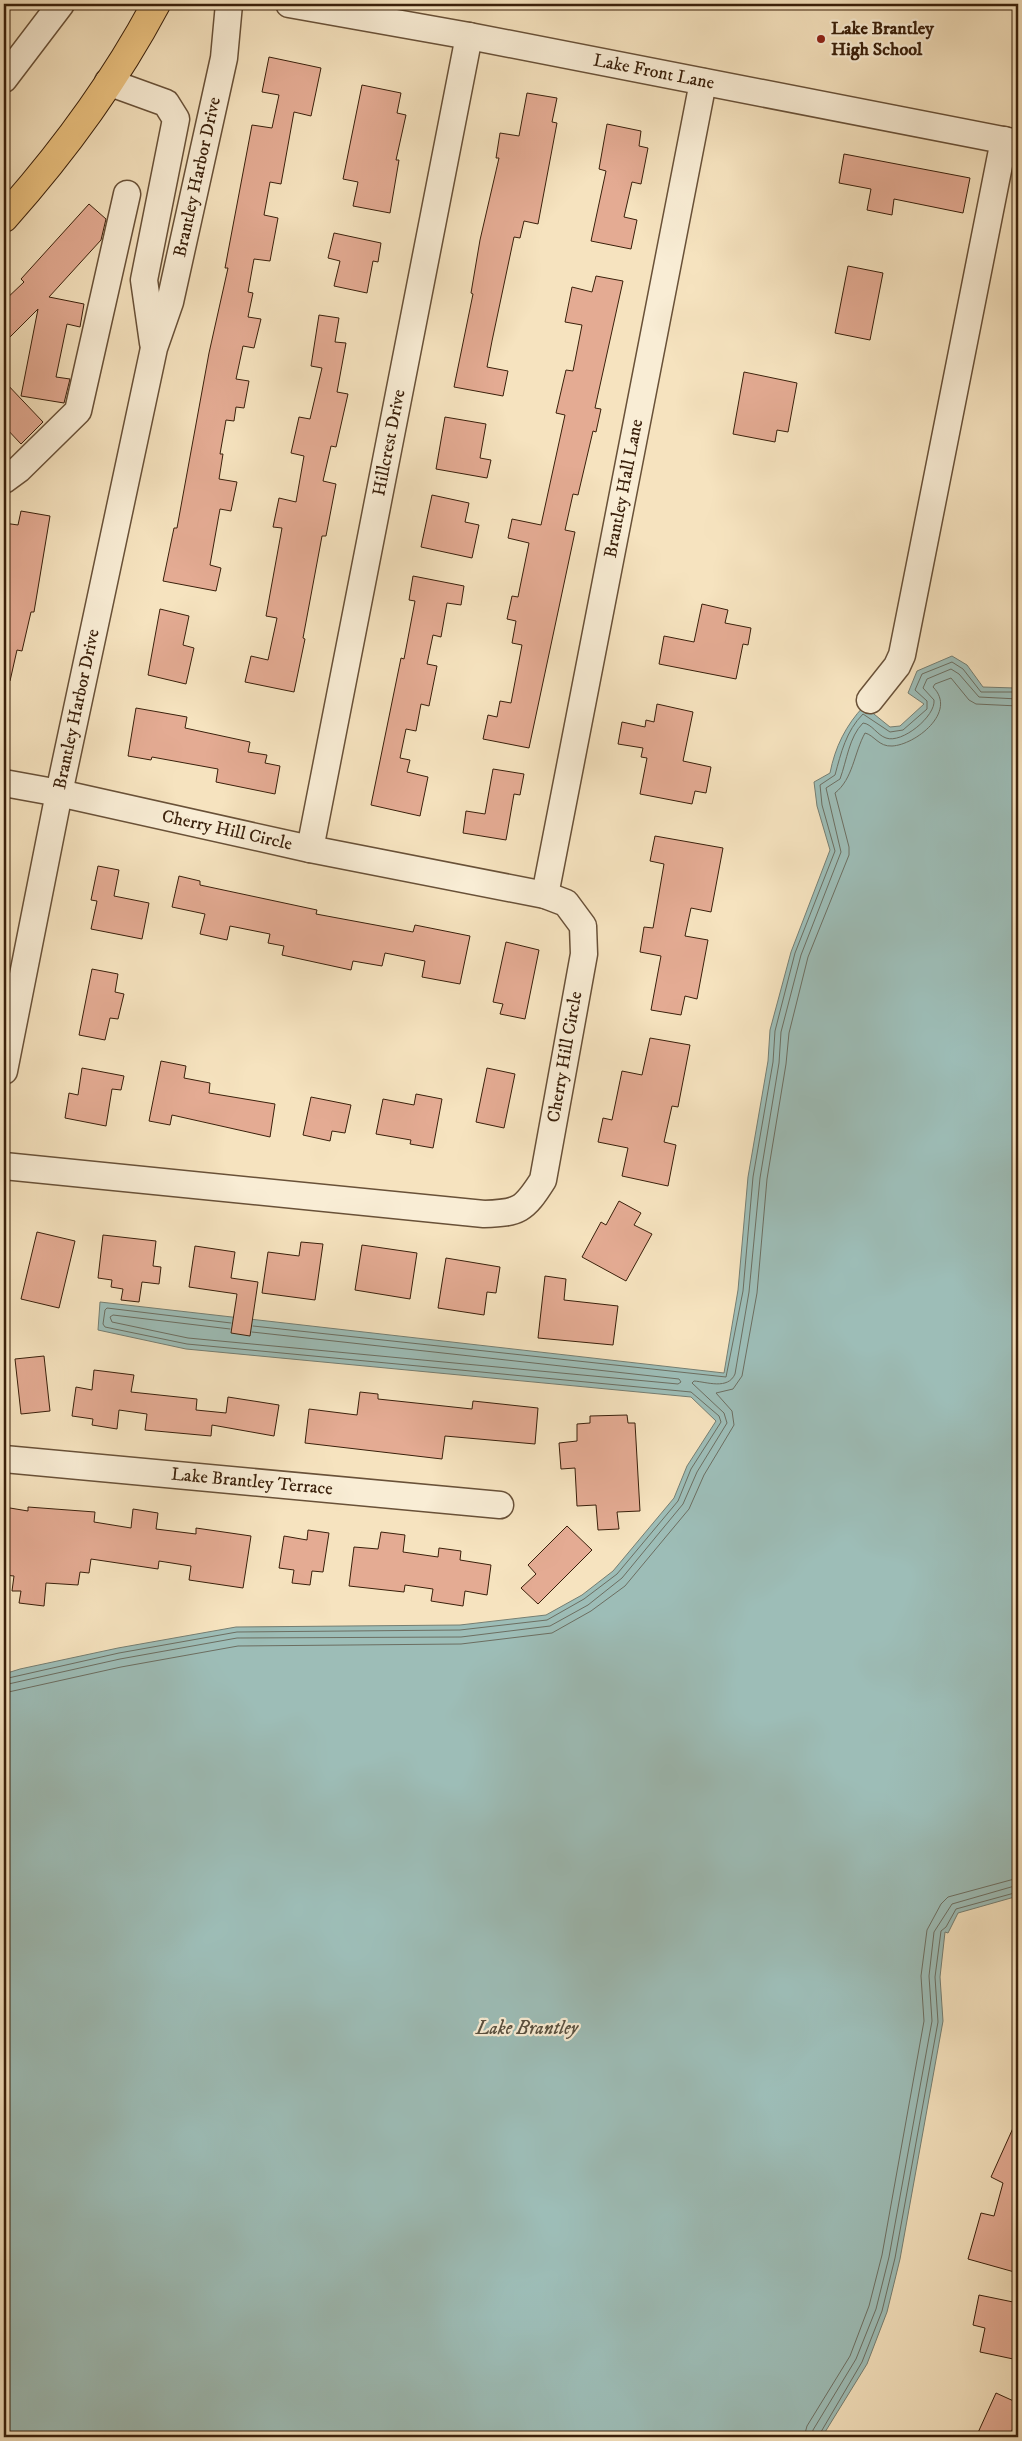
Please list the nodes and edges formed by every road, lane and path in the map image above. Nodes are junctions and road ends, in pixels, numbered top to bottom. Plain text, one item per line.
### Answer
1 (61, 4) edge
2 (156, 4) edge
3 (229, 4) edge
4 (289, 4) edge
5 (469, 36) junction
6 (4, 80) edge
7 (108, 82) junction
8 (703, 82) junction
9 (1011, 141) edge
10 (127, 194) dead end
11 (4, 218) edge
12 (154, 348) junction
13 (6, 474) edge
14 (870, 700) dead end
15 (4, 783) edge
16 (59, 792) junction
17 (310, 849) junction
18 (545, 895) junction
19 (4, 1071) edge
20 (4, 1166) edge
21 (4, 1459) edge
22 (500, 1505) dead end

1 - 6 street
2 - 7 main road
3 - 12 street, Brantley Harbor Drive
4 - 5 street, Lake Front Lane
5 - 8 street, Lake Front Lane
5 - 17 street, Hillcrest Drive
7 - 11 main road
7 - 12 street, Brantley Harbor Drive
8 - 9 street, Lake Front Lane
8 - 18 street, Brantley Hall Lane
9 - 14 street
10 - 13 street
12 - 16 street, Brantley Harbor Drive
15 - 16 street, Cherry Hill Circle
16 - 17 street, Cherry Hill Circle
16 - 19 street, Brantley Harbor Drive
17 - 18 street, Cherry Hill Circle
18 - 20 street, Cherry Hill Circle
21 - 22 street, Lake Brantley Terrace

